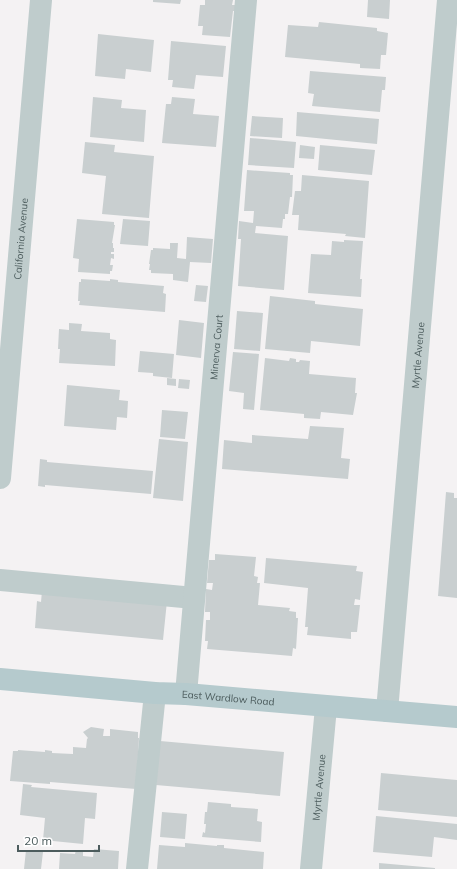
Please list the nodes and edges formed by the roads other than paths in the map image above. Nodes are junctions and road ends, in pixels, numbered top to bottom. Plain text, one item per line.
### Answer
1 (41, 0) edge
2 (246, 0) edge
3 (448, 0) edge
4 (451, 24) edge
5 (0, 466) edge
6 (0, 580) edge
7 (194, 598) junction
8 (0, 679) edge
9 (155, 693) junction
10 (186, 694) junction
11 (326, 707) junction
12 (388, 711) junction
13 (457, 717) edge
14 (138, 869) edge
15 (311, 869) edge

1 - 5 street, California Avenue
2 - 7 street, Minerva Court
3 - 4 street, Myrtle Avenue
4 - 12 street, Myrtle Avenue
6 - 7 street
7 - 10 street, Minerva Court
8 - 9 main road, East Wardlow Road
9 - 10 main road, East Wardlow Road
9 - 14 street
10 - 11 main road, East Wardlow Road
11 - 12 main road, East Wardlow Road
11 - 15 street, Myrtle Avenue
12 - 13 main road, East Wardlow Road

